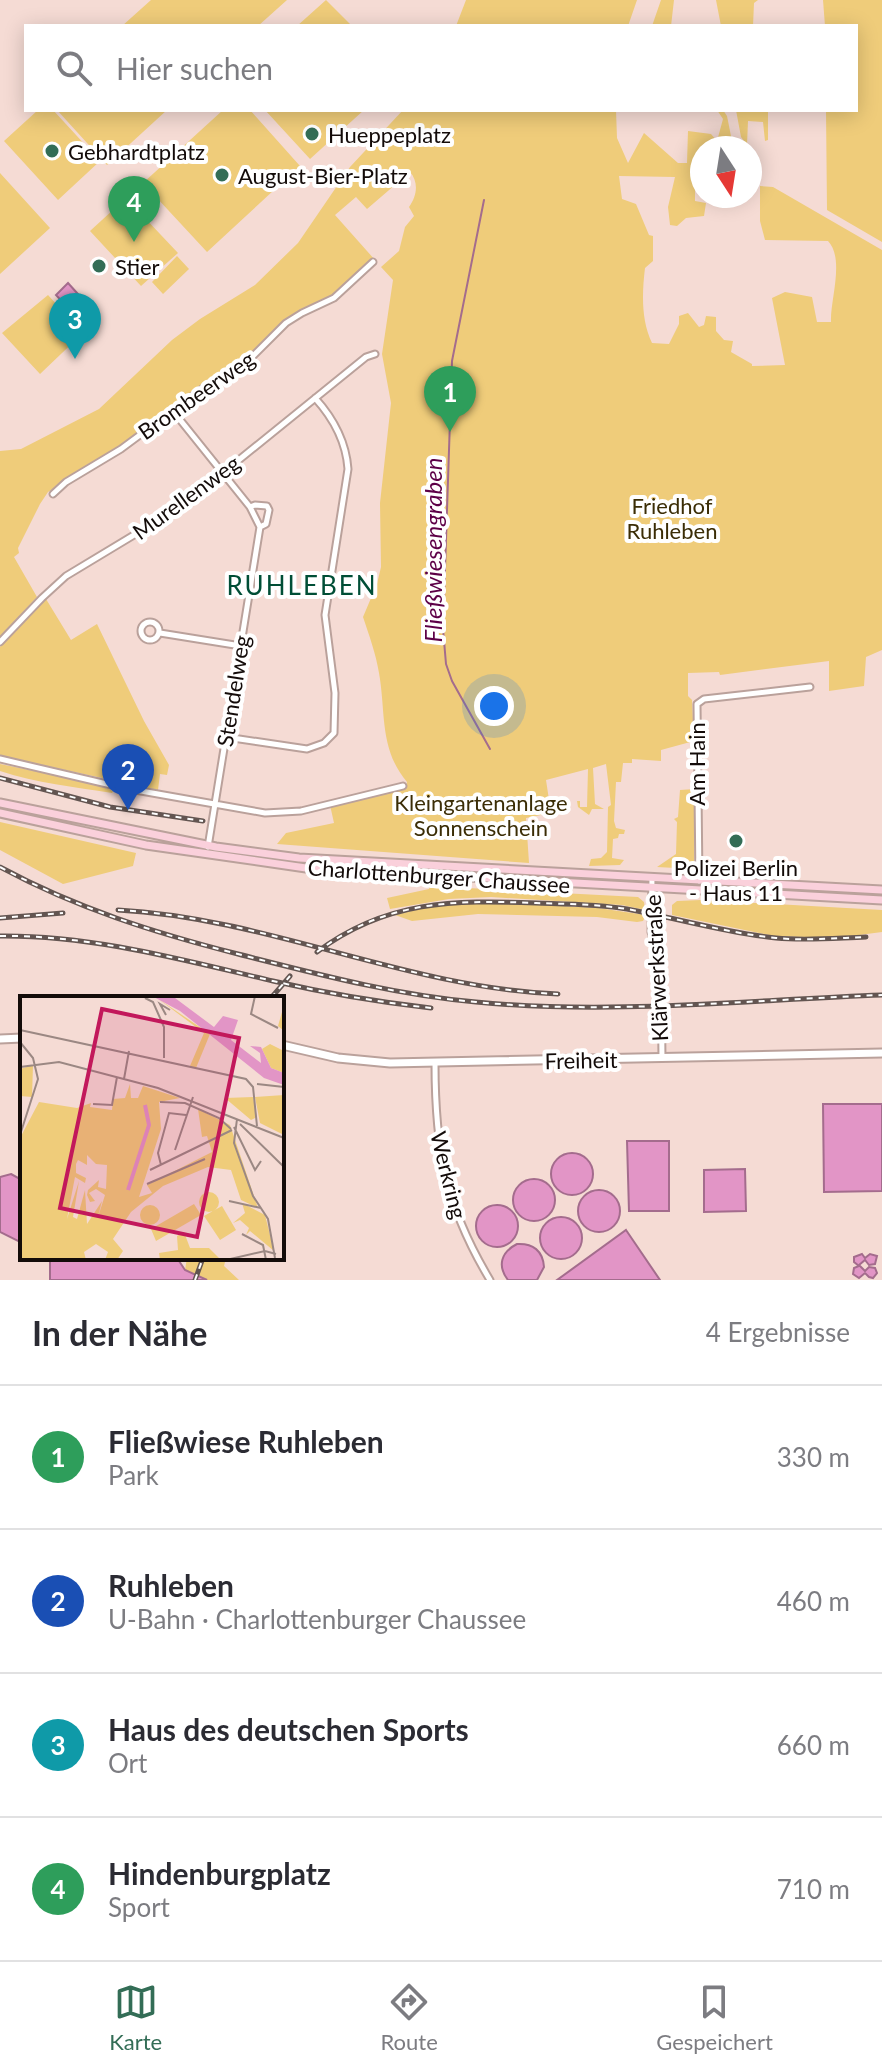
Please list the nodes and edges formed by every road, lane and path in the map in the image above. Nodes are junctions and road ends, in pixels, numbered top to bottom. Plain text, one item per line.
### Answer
1 (373, 262) dead end
2 (375, 354) dead end
3 (315, 398) junction
4 (173, 411) junction
5 (222, 473) junction
6 (53, 494) dead end
7 (250, 507) junction
8 (260, 527) junction
9 (160, 633) dead end
10 (0, 642) edge
11 (241, 646) junction
12 (810, 687) dead end
13 (226, 737) junction
14 (0, 759) edge
15 (403, 786) dead end
16 (0, 803) edge
17 (214, 805) junction
18 (0, 813) edge
19 (208, 845) junction
20 (207, 856) junction
21 (652, 878) junction
22 (699, 881) junction
23 (651, 889) junction
24 (700, 890) junction
25 (882, 890) edge
26 (882, 900) edge
27 (20, 1038) edge
28 (0, 1039) edge
29 (284, 1045) edge
30 (882, 1053) edge
31 (662, 1058) junction
32 (435, 1063) junction
33 (490, 1280) edge

1 - 4 street, Brombeerweg
2 - 3 street, Murellenweg
3 - 5 street, Murellenweg
3 - 13 street
4 - 5 street, Stendelweg
4 - 6 street, Brombeerweg
5 - 7 street, Stendelweg
5 - 10 street, Murellenweg
7 - 8 street, Stendelweg
7 - 8 street, Stendelweg
8 - 11 street, Stendelweg
9 - 11 street
11 - 13 street, Stendelweg
12 - 22 street, Am Hain
13 - 17 street, Stendelweg
14 - 17 street
15 - 17 street
16 - 19 main road, Charlottenburger Chaussee
17 - 19 street, Stendelweg
18 - 20 main road, Charlottenburger Chaussee
19 - 20 street, Stendelweg
19 - 21 main road, Charlottenburger Chaussee
20 - 23 main road, Charlottenburger Chaussee
21 - 22 main road, Charlottenburger Chaussee
21 - 23 street, Klärwerkstraße
22 - 24 street, Am Hain
22 - 25 main road, Charlottenburger Chaussee
23 - 24 main road, Charlottenburger Chaussee
23 - 31 street, Klärwerkstraße
24 - 26 main road, Charlottenburger Chaussee
27 - 28 street
29 - 32 street, Freiheit
30 - 31 street, Freiheit
31 - 32 street, Freiheit
32 - 33 street, Werkring

